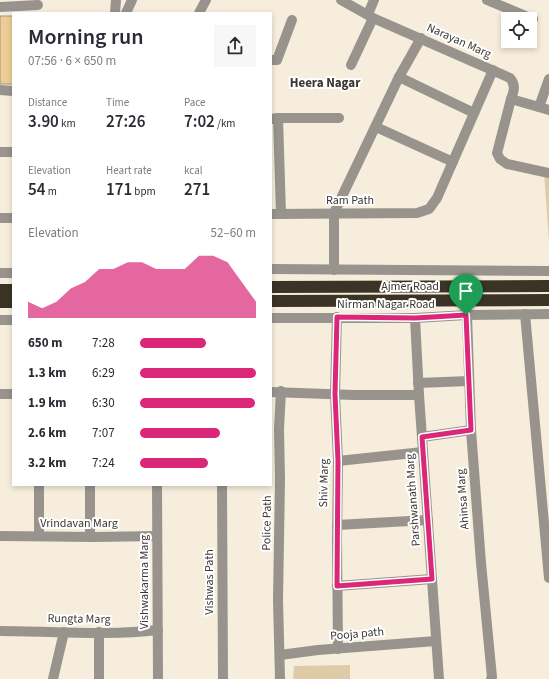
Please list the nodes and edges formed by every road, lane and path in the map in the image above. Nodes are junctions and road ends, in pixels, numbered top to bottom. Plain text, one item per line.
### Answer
1 (116, 0) edge
2 (132, 0) edge
3 (206, 0) edge
4 (341, 0) edge
5 (374, 0) edge
6 (488, 0) edge
7 (38, 6) edge
8 (0, 7) edge
9 (115, 12) edge
10 (126, 12) edge
11 (200, 12) edge
12 (518, 12) edge
13 (371, 16) junction
14 (292, 20) dead end
15 (421, 38) junction
16 (272, 60) edge
17 (351, 64) dead end
18 (493, 70) junction
19 (399, 78) junction
20 (549, 79) edge
21 (0, 90) edge
22 (12, 90) edge
23 (511, 99) junction
24 (539, 107) junction
25 (549, 110) edge
26 (474, 113) junction
27 (275, 118) edge
28 (339, 118) dead end
29 (376, 127) junction
30 (0, 152) edge
31 (12, 152) edge
32 (453, 162) junction
33 (549, 173) edge
34 (334, 213) junction
35 (276, 214) edge
36 (0, 218) edge
37 (12, 218) edge
38 (272, 269) edge
39 (334, 270) junction
40 (549, 270) edge
41 (0, 273) edge
42 (12, 273) edge
43 (549, 286) edge
44 (272, 287) edge
45 (0, 290) edge
46 (12, 290) edge
47 (549, 300) edge
48 (272, 301) edge
49 (0, 302) edge
50 (12, 302) edge
51 (525, 314) junction
52 (549, 314) edge
53 (466, 315) junction
54 (337, 317) junction
55 (272, 318) edge
56 (415, 318) junction
57 (0, 320) edge
58 (12, 320) edge
59 (469, 380) junction
60 (418, 383) junction
61 (276, 392) edge
62 (0, 394) edge
63 (12, 394) edge
64 (335, 394) junction
65 (419, 395) junction
66 (471, 430) junction
67 (422, 437) junction
68 (423, 452) junction
69 (338, 461) junction
70 (39, 486) edge
71 (90, 486) edge
72 (157, 486) edge
73 (222, 486) edge
74 (428, 520) junction
75 (337, 525) junction
76 (0, 536) edge
77 (39, 536) junction
78 (157, 536) junction
79 (90, 537) junction
80 (549, 578) edge
81 (432, 579) junction
82 (337, 586) junction
83 (158, 630) junction
84 (0, 631) edge
85 (64, 632) junction
86 (99, 632) junction
87 (436, 641) junction
88 (338, 649) junction
89 (280, 655) junction
90 (53, 679) edge
91 (99, 679) edge
92 (158, 679) edge
93 (222, 679) edge
94 (280, 679) edge
95 (439, 679) edge
96 (491, 679) edge

1 - 9 street
2 - 10 street
3 - 11 street
4 - 13 street, Narayan Marg
5 - 13 street
6 - 12 street
7 - 8 street
13 - 15 street, Narayan Marg
13 - 17 street
14 - 16 street
15 - 18 street, Narayan Marg
15 - 19 street
18 - 23 street, Narayan Marg
18 - 26 street
19 - 26 street
19 - 29 street
20 - 24 street
21 - 22 street
23 - 24 street
23 - 33 street
24 - 25 street
26 - 32 street
27 - 28 street
27 - 35 street
29 - 32 street
29 - 34 street
30 - 31 street
32 - 34 street, Ram Path
34 - 35 street, Ram Path
34 - 39 street
36 - 37 street
38 - 39 street
39 - 40 street
41 - 42 street
43 - 44 highway, Ajmer Road
45 - 46 highway
47 - 48 highway, Ajmer Road
49 - 50 highway
51 - 52 street, Nirman Nagar Road
51 - 53 street, Nirman Nagar Road
51 - 80 street
53 - 56 street, Nirman Nagar Road
53 - 59 street, Ahinsa Marg
54 - 55 street, Nirman Nagar Road
54 - 56 street, Nirman Nagar Road
54 - 64 street, Shiv Marg
56 - 60 street, Parshwanath Marg
57 - 58 street
59 - 60 street
59 - 66 street, Ahinsa Marg
60 - 65 street, Parshwanath Marg
61 - 64 street
61 - 89 street, Police Path
62 - 63 street
64 - 65 street
64 - 69 street, Shiv Marg
65 - 67 street, Parshwanath Marg
66 - 67 street
66 - 96 street, Ahinsa Marg
67 - 68 street, Parshwanath Marg
68 - 69 street
68 - 74 street, Parshwanath Marg
69 - 75 street, Shiv Marg
70 - 77 street
71 - 79 street
72 - 78 street, Vishwakarma Marg
73 - 93 street, Vishwas Path
74 - 75 street
74 - 81 street, Parshwanath Marg
75 - 82 street, Shiv Marg
76 - 77 street, Vrindavan Marg
77 - 79 street, Vrindavan Marg
78 - 79 street, Vrindavan Marg
78 - 83 street, Vishwakarma Marg
81 - 82 street
81 - 87 street, Parshwanath Marg
82 - 88 street, Shiv Marg
83 - 86 street, Rungta Marg
83 - 92 street, Vishwakarma Marg
84 - 85 street, Rungta Marg
85 - 86 street, Rungta Marg
85 - 90 street
86 - 91 street
87 - 88 street, Pooja path
87 - 95 street, Parshwanath Marg
88 - 89 street, Pooja path
89 - 94 street, Police Path

